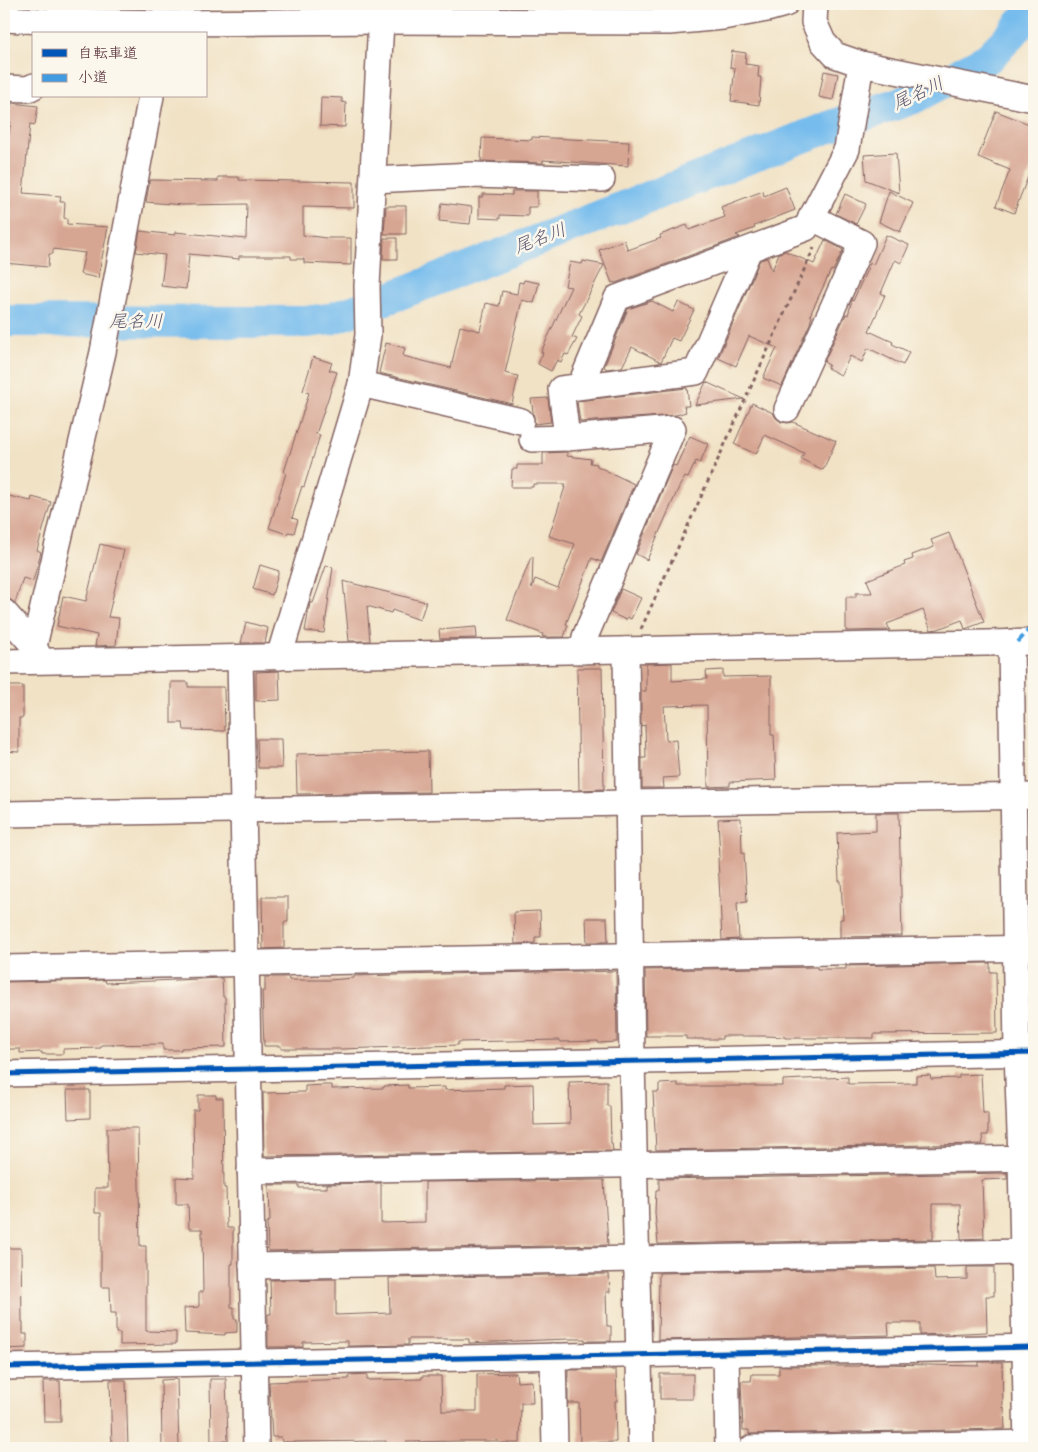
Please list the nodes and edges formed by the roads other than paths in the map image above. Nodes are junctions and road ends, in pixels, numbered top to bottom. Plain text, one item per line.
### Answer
1 (785, 4) edge
2 (815, 4) edge
3 (327, 12) edge
4 (220, 13) edge
5 (13, 14) edge
6 (381, 21) junction
7 (44, 28) edge
8 (171, 28) edge
9 (861, 64) junction
10 (32, 87) edge
11 (4, 88) edge
12 (151, 98) edge
13 (1034, 99) edge
14 (602, 179) dead end
15 (373, 180) junction
16 (818, 221) junction
17 (749, 250) junction
18 (361, 384) junction
19 (580, 386) junction
20 (787, 409) dead end
21 (567, 438) junction
22 (4, 612) edge
23 (1023, 642) edge
24 (629, 650) junction
25 (583, 651) junction
26 (38, 654) junction
27 (279, 657) junction
28 (240, 658) junction
29 (4, 662) edge
30 (1024, 796) edge
31 (628, 803) junction
32 (243, 810) junction
33 (4, 814) edge
34 (1025, 948) edge
35 (630, 956) junction
36 (246, 964) junction
37 (4, 968) edge
38 (1026, 1053) edge
39 (632, 1061) junction
40 (248, 1070) junction
41 (4, 1074) edge
42 (1028, 1158) edge
43 (634, 1164) junction
44 (250, 1171) junction
45 (1024, 1252) junction
46 (637, 1259) junction
47 (252, 1266) junction
48 (1030, 1347) edge
49 (726, 1353) junction
50 (639, 1354) junction
51 (553, 1356) junction
52 (254, 1362) junction
53 (4, 1367) edge
54 (1030, 1445) edge
55 (256, 1448) edge
56 (555, 1448) edge
57 (642, 1448) edge
58 (728, 1448) edge
59 (752, 1448) edge

1 - 6 street
2 - 9 street
3 - 4 street
3 - 6 street
4 - 8 street
5 - 7 street
6 - 15 street
7 - 8 street
9 - 13 street
9 - 16 street
10 - 11 street
12 - 26 street
14 - 15 street
15 - 18 street
16 - 17 street
16 - 20 street
17 - 19 street
17 - 19 street
18 - 21 street
18 - 27 street
19 - 21 street
21 - 25 street
22 - 26 street
23 - 24 street
23 - 30 street
24 - 25 street
24 - 31 street
25 - 27 street
26 - 28 street
26 - 29 street
27 - 28 street
28 - 32 street
30 - 31 street
30 - 34 street
31 - 32 street
31 - 35 street
32 - 33 street
32 - 36 street
34 - 35 street
34 - 38 street
35 - 36 street
35 - 39 street
36 - 37 street
36 - 40 street
38 - 39 street
38 - 42 street
39 - 40 street
39 - 43 street
40 - 41 street
40 - 44 street
42 - 43 street
42 - 45 street
43 - 44 street
43 - 46 street
44 - 47 street
45 - 46 street
45 - 48 street
46 - 47 street
46 - 50 street
47 - 52 street
48 - 49 street
48 - 54 street
49 - 50 street
49 - 58 street
50 - 51 street
50 - 57 street
51 - 52 street
51 - 56 street
52 - 53 street
52 - 55 street
54 - 59 street

